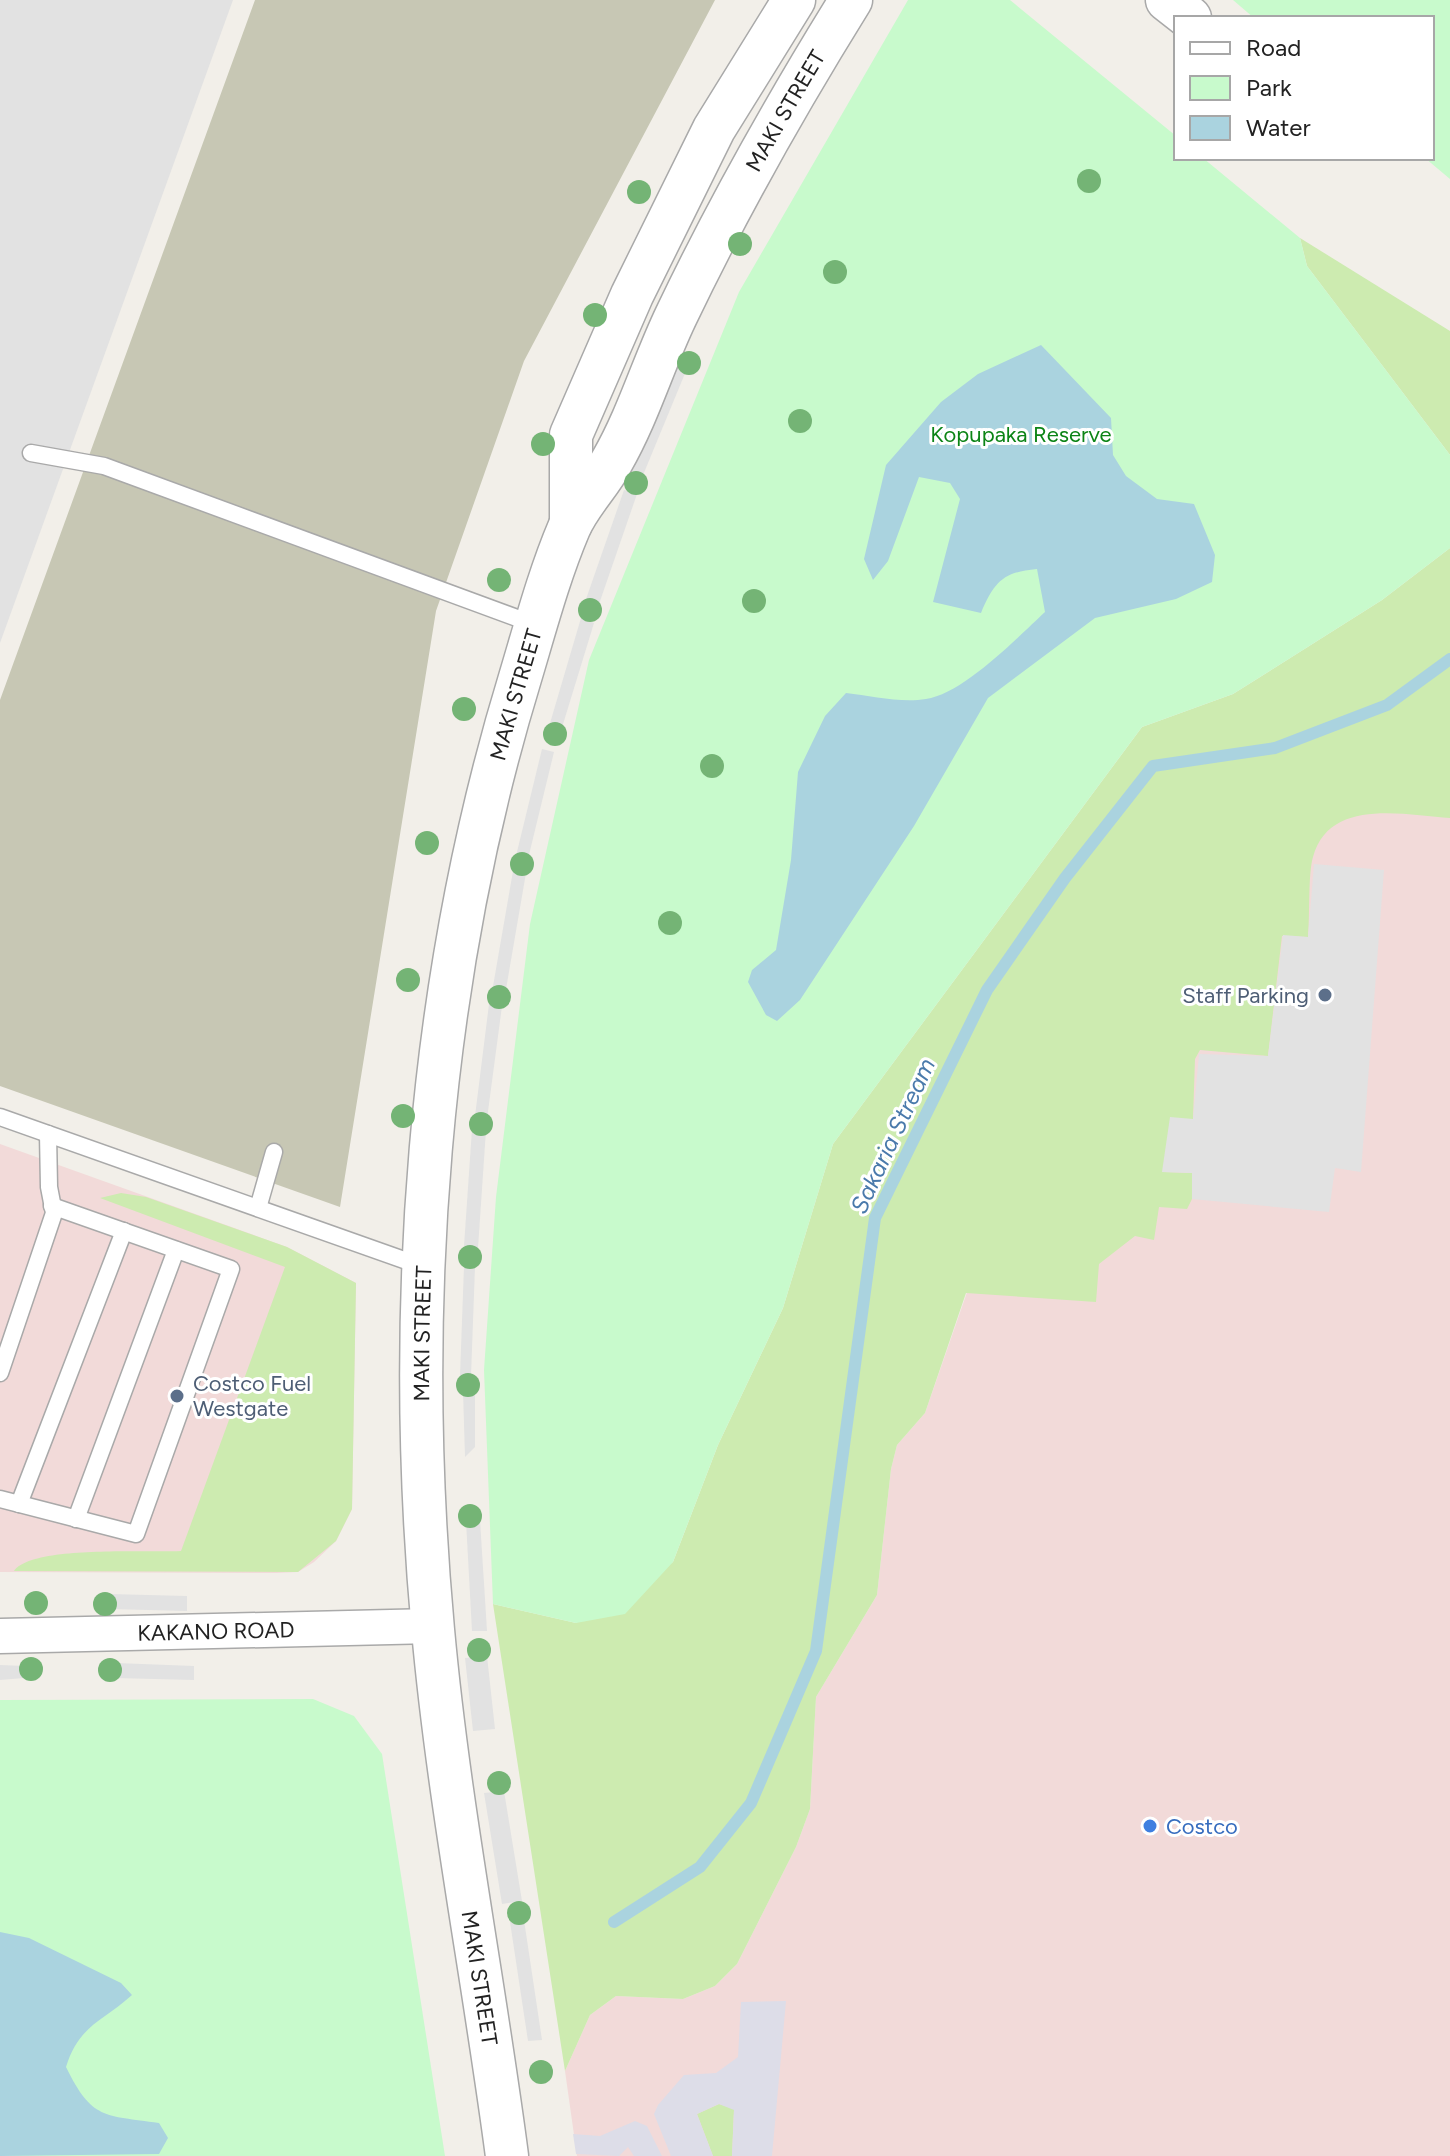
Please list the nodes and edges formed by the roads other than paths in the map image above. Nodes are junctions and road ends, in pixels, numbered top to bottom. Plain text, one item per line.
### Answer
1 (794, 0) edge
2 (851, 0) edge
3 (1167, 0) edge
4 (1187, 16) edge
5 (31, 453) dead end
6 (571, 523) junction
7 (536, 625) junction
8 (0, 1117) edge
9 (48, 1134) junction
10 (274, 1152) dead end
11 (52, 1206) junction
12 (258, 1208) junction
13 (124, 1231) junction
14 (176, 1250) junction
15 (424, 1268) junction
16 (0, 1373) edge
17 (0, 1499) edge
18 (19, 1504) junction
19 (76, 1519) junction
20 (433, 1626) junction
21 (0, 1636) edge
22 (507, 2156) edge

1 - 6 street, MAKI STREET
2 - 6 street, MAKI STREET
3 - 4 street
5 - 7 lane
6 - 7 street, MAKI STREET
7 - 15 street, MAKI STREET
8 - 9 lane
9 - 11 lane
9 - 12 lane
10 - 12 lane
11 - 13 lane
11 - 16 lane
12 - 15 lane
13 - 14 lane
13 - 18 lane
14 - 19 lane
14 - 19 lane
15 - 20 street, MAKI STREET
17 - 18 lane
18 - 19 lane
20 - 21 street, KAKANO ROAD
20 - 22 street, MAKI STREET

